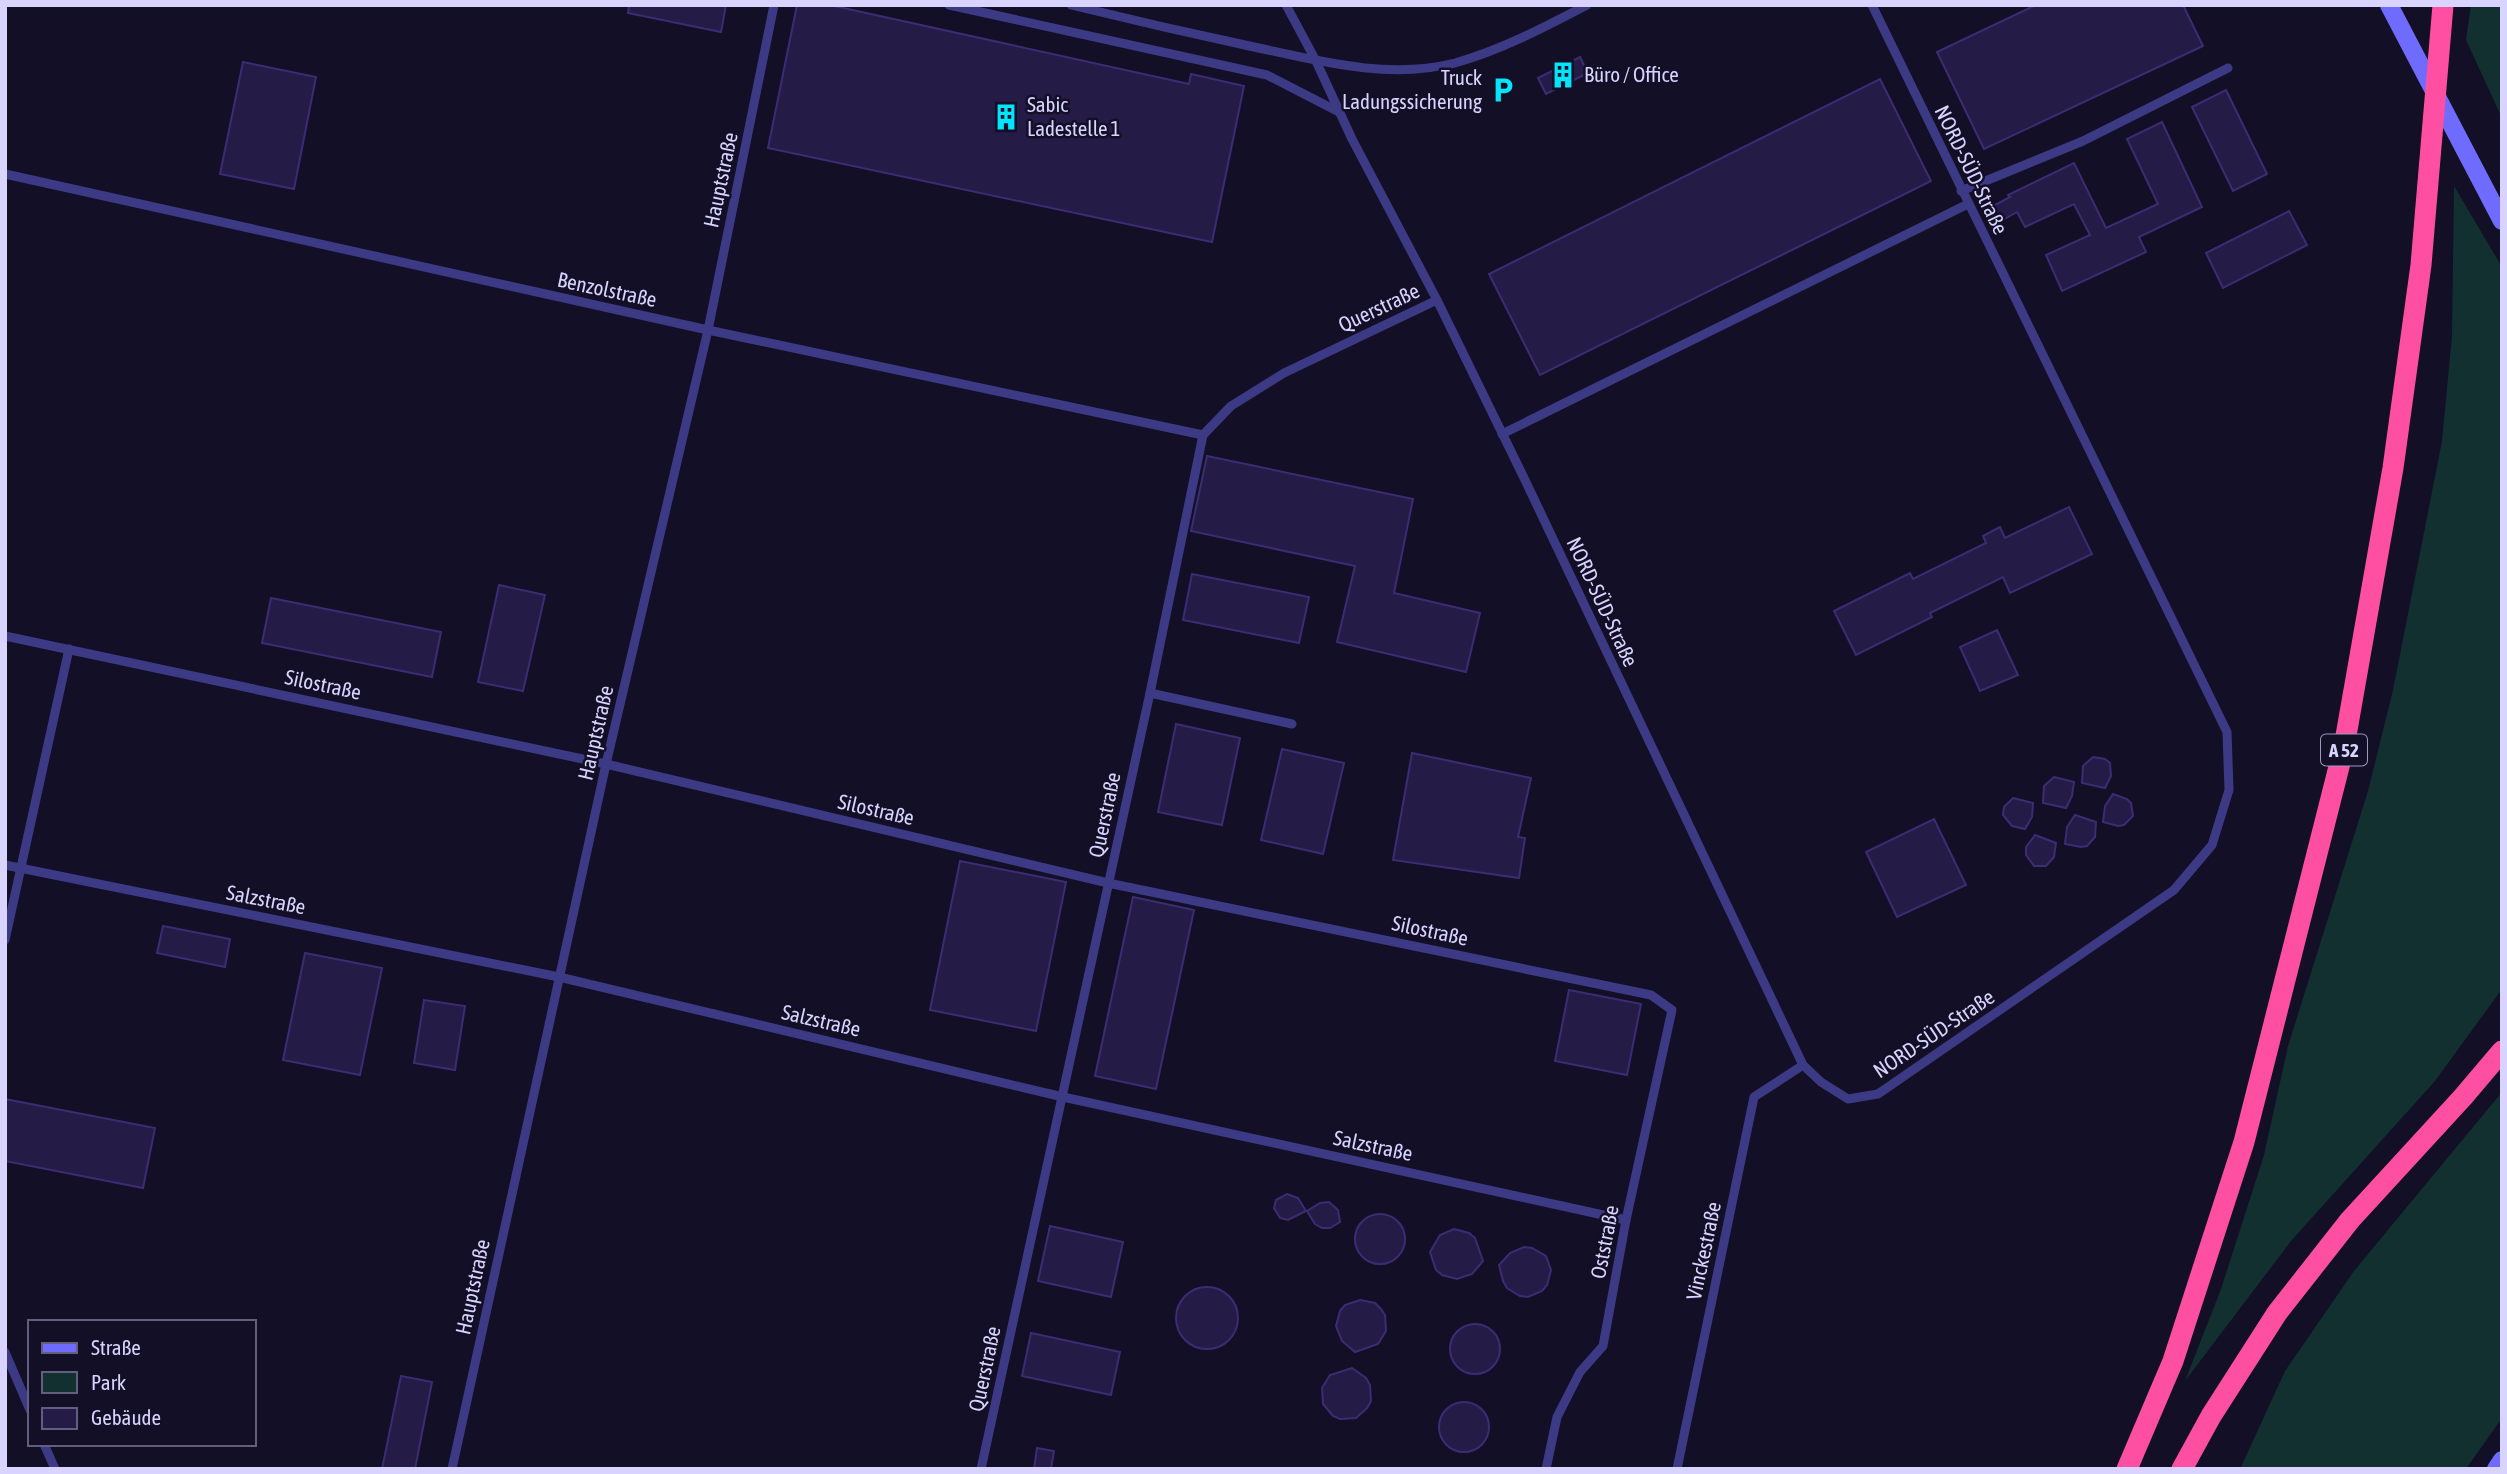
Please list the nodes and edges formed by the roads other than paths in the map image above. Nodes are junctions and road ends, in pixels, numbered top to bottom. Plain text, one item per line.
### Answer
1 (774, 5) edge
2 (949, 5) edge
3 (1071, 5) edge
4 (1286, 5) edge
5 (1587, 5) edge
6 (1872, 5) edge
7 (2389, 5) edge
8 (2396, 5) edge
9 (2443, 5) edge
10 (2407, 39) junction
11 (1316, 61) junction
12 (2228, 68) dead end
13 (1339, 112) junction
14 (5, 174) edge
15 (1961, 191) junction
16 (1968, 204) junction
17 (2502, 221) edge
18 (1437, 300) junction
19 (708, 330) junction
20 (1502, 434) junction
21 (1203, 435) junction
22 (5, 636) edge
23 (69, 649) junction
24 (1150, 692) junction
25 (1292, 724) dead end
26 (606, 764) junction
27 (5, 865) edge
28 (21, 869) junction
29 (1108, 883) junction
30 (5, 940) edge
31 (559, 977) junction
32 (1672, 1010) joint
33 (2502, 1051) edge
34 (1803, 1065) junction
35 (1063, 1097) junction
36 (1626, 1220) junction
37 (5, 1352) edge
38 (28, 1405) edge
39 (45, 1446) edge
40 (2502, 1460) edge
41 (55, 1469) edge
42 (452, 1469) edge
43 (982, 1469) edge
44 (1546, 1469) edge
45 (1677, 1469) edge
46 (2127, 1469) edge
47 (2182, 1469) edge
48 (2496, 1469) edge

1 - 19 lane, Hauptstraße
2 - 13 lane
3 - 11 lane
4 - 11 lane, NORD-SÜD-Straße
5 - 11 lane
6 - 15 lane, NORD-SÜD-Straße
7 - 10 street
8 - 10 street
9 - 46 highway, A 52
10 - 17 street
11 - 13 lane, NORD-SÜD-Straße
12 - 15 lane
13 - 18 lane, NORD-SÜD-Straße
14 - 19 lane, Benzolstraße
15 - 16 lane, NORD-SÜD-Straße
16 - 20 lane
16 - 34 lane, NORD-SÜD-Straße
18 - 20 lane, NORD-SÜD-Straße
18 - 21 lane, Querstraße
19 - 21 lane, Benzolstraße
19 - 26 lane, Hauptstraße
20 - 34 lane, NORD-SÜD-Straße
21 - 24 lane, Querstraße
22 - 23 lane, Silostraße
23 - 26 lane, Silostraße
23 - 28 lane
24 - 25 lane
24 - 29 lane, Querstraße
26 - 29 lane, Silostraße
26 - 31 lane, Hauptstraße
27 - 28 lane, Salzstraße
28 - 30 lane
28 - 31 lane, Salzstraße
29 - 32 lane, Silostraße
29 - 35 lane, Querstraße
31 - 35 lane, Salzstraße
31 - 42 lane, Hauptstraße
32 - 36 lane, Oststraße
33 - 47 highway
34 - 45 lane, Vinckestraße
35 - 36 lane, Salzstraße
35 - 43 lane, Querstraße
36 - 44 lane, Oststraße
37 - 38 lane
39 - 41 lane
40 - 48 street

